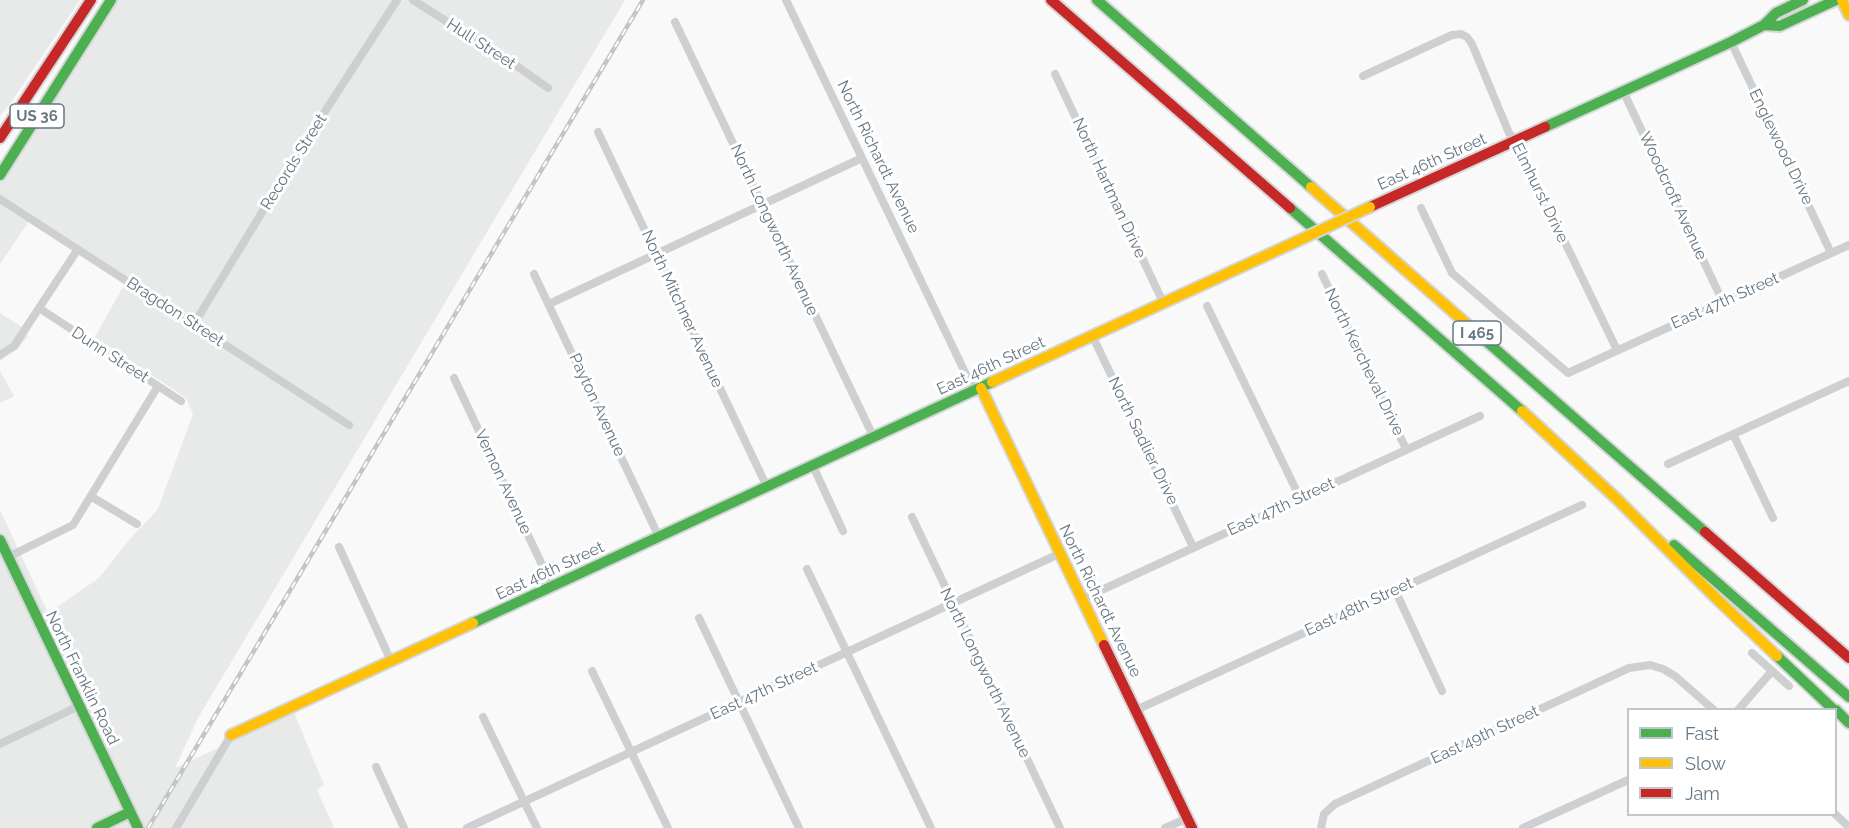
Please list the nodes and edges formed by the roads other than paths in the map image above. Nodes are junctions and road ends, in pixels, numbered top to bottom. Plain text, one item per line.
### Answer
1 (91, 0) edge
2 (111, 0) edge
3 (397, 0) edge
4 (413, 0) edge
5 (786, 0) edge
6 (1051, 0) edge
7 (1097, 0) edge
8 (1803, 0) edge
9 (1836, 0) edge
10 (1842, 0) edge
11 (1849, 15) edge
12 (675, 22) dead end
13 (1764, 25) junction
14 (1731, 42) junction
15 (1054, 74) dead end
16 (1363, 76) dead end
17 (548, 88) dead end
18 (1623, 91) junction
19 (598, 132) dead end
20 (0, 138) edge
21 (1516, 141) junction
22 (862, 158) junction
23 (0, 175) edge
24 (0, 199) edge
25 (762, 205) junction
26 (1420, 208) dead end
27 (1849, 245) edge
28 (78, 249) junction
29 (1832, 253) junction
30 (656, 254) junction
31 (534, 274) dead end
32 (1322, 274) dead end
33 (1163, 302) junction
34 (1724, 302) junction
35 (549, 304) junction
36 (1207, 306) dead end
37 (39, 309) junction
38 (194, 324) junction
39 (1092, 335) junction
40 (1617, 350) junction
41 (0, 355) edge
42 (454, 378) dead end
43 (1849, 381) edge
44 (158, 386) junction
45 (978, 390) junction
46 (181, 401) dead end
47 (1480, 416) dead end
48 (349, 425) dead end
49 (1733, 434) junction
50 (874, 438) junction
51 (1406, 449) junction
52 (1668, 464) dead end
53 (813, 466) junction
54 (767, 487) junction
55 (92, 497) junction
56 (1300, 498) junction
57 (1618, 500) junction
58 (1582, 505) dead end
59 (912, 518) dead end
60 (1773, 518) dead end
61 (137, 524) dead end
62 (843, 531) dead end
63 (659, 537) junction
64 (0, 540) edge
65 (339, 547) dead end
66 (1193, 547) junction
67 (1061, 553) junction
68 (8, 557) junction
69 (807, 569) dead end
70 (552, 586) junction
71 (1395, 590) junction
72 (1082, 599) junction
73 (952, 604) junction
74 (699, 618) dead end
75 (846, 653) junction
76 (1752, 653) dead end
77 (1849, 658) edge
78 (391, 661) junction
79 (1772, 670) junction
80 (592, 671) dead end
81 (1790, 686) dead end
82 (1442, 691) dead end
83 (1849, 697) edge
84 (738, 702) junction
85 (79, 706) junction
86 (1712, 708) edge
87 (1740, 708) edge
88 (1833, 708) edge
89 (1136, 710) junction
90 (1837, 712) edge
91 (483, 717) dead end
92 (1849, 723) edge
93 (231, 735) joint
94 (0, 744) edge
95 (632, 752) junction
96 (376, 767) dead end
97 (1627, 781) edge
98 (524, 802) junction
99 (130, 812) junction
100 (1837, 816) edge
101 (1190, 823) edge
102 (1849, 827) edge
103 (97, 828) edge
104 (138, 828) edge
105 (176, 828) edge
106 (404, 828) edge
107 (467, 828) edge
108 (537, 828) edge
109 (668, 828) edge
110 (799, 828) edge
111 (931, 828) edge
112 (1060, 828) edge
113 (1165, 828) edge
114 (1321, 828) edge
115 (1524, 828) edge

1 - 20 main road, US 36
2 - 23 main road, US 36
3 - 38 street, Records Street
4 - 17 street, Hull Street
5 - 22 street, North Richardt Avenue
6 - 57 main road, I 465
7 - 77 main road, I 465
8 - 13 main road, East 46th Street
9 - 13 main road, East 46th Street
10 - 11 main road
12 - 25 street, North Longworth Avenue
13 - 14 main road, East 46th Street
14 - 18 main road, East 46th Street
14 - 29 street, Englewood Drive
15 - 33 street, North Hartman Drive
16 - 21 street, Elmhurst Drive
18 - 21 main road, East 46th Street
18 - 34 street, Woodcroft Avenue
19 - 30 street, North Mitchner Avenue
21 - 33 main road, East 46th Street, bridge
21 - 40 street, Elmhurst Drive
22 - 25 street
22 - 45 street, North Richardt Avenue
24 - 28 street, Bragdon Street
25 - 30 street
25 - 50 street, North Longworth Avenue
26 - 40 street, East 47th Street
27 - 29 street, East 47th Street
28 - 37 street
28 - 38 street, Bragdon Street
29 - 34 street, East 47th Street
30 - 35 street
30 - 54 street, North Mitchner Avenue
31 - 35 street, Payton Avenue
32 - 51 street, North Kercheval Drive
33 - 39 main road, East 46th Street
34 - 40 street, East 47th Street
35 - 63 street, Payton Avenue
36 - 56 street
37 - 41 street
37 - 44 street, Dunn Street
38 - 48 street, Bragdon Street
39 - 45 main road, East 46th Street
39 - 66 street, North Sadlier Drive
42 - 70 street, Vernon Avenue
43 - 49 street
44 - 46 street, Dunn Street
44 - 55 street
45 - 50 main road, East 46th Street
45 - 67 main road, North Richardt Avenue
47 - 51 street, East 47th Street
49 - 52 street
49 - 60 street
50 - 53 main road, East 46th Street
51 - 56 street, East 47th Street
53 - 54 main road, East 46th Street
53 - 62 street
54 - 63 main road, East 46th Street
55 - 61 street
55 - 68 street
56 - 66 street, East 47th Street
57 - 83 main road, I 465
57 - 88 main road
58 - 71 street, East 48th Street
59 - 73 street, North Longworth Avenue
63 - 70 main road, East 46th Street
64 - 68 main road, North Franklin Road
65 - 78 street
66 - 72 street, East 47th Street
67 - 72 main road, North Richardt Avenue
67 - 73 street, East 47th Street
68 - 85 main road, North Franklin Road
69 - 75 street
70 - 78 main road, East 46th Street
71 - 82 street
71 - 89 street, East 48th Street
72 - 89 main road, North Richardt Avenue
73 - 75 street, East 47th Street
73 - 112 street, North Longworth Avenue
74 - 84 street
75 - 84 street, East 47th Street
75 - 111 street
76 - 79 street
78 - 93 main road, East 46th Street
79 - 81 street
79 - 87 street
80 - 95 street
84 - 95 street, East 47th Street
84 - 110 street
85 - 94 street
85 - 99 main road, North Franklin Road
86 - 114 street, East 49th Street
89 - 101 main road, North Richardt Avenue
90 - 92 main road
91 - 98 street
93 - 105 street
95 - 98 street, East 47th Street
95 - 109 street
96 - 106 street
97 - 115 street
98 - 107 street, East 47th Street
98 - 108 street
99 - 103 main road
99 - 104 main road, North Franklin Road
100 - 102 street
101 - 113 street

